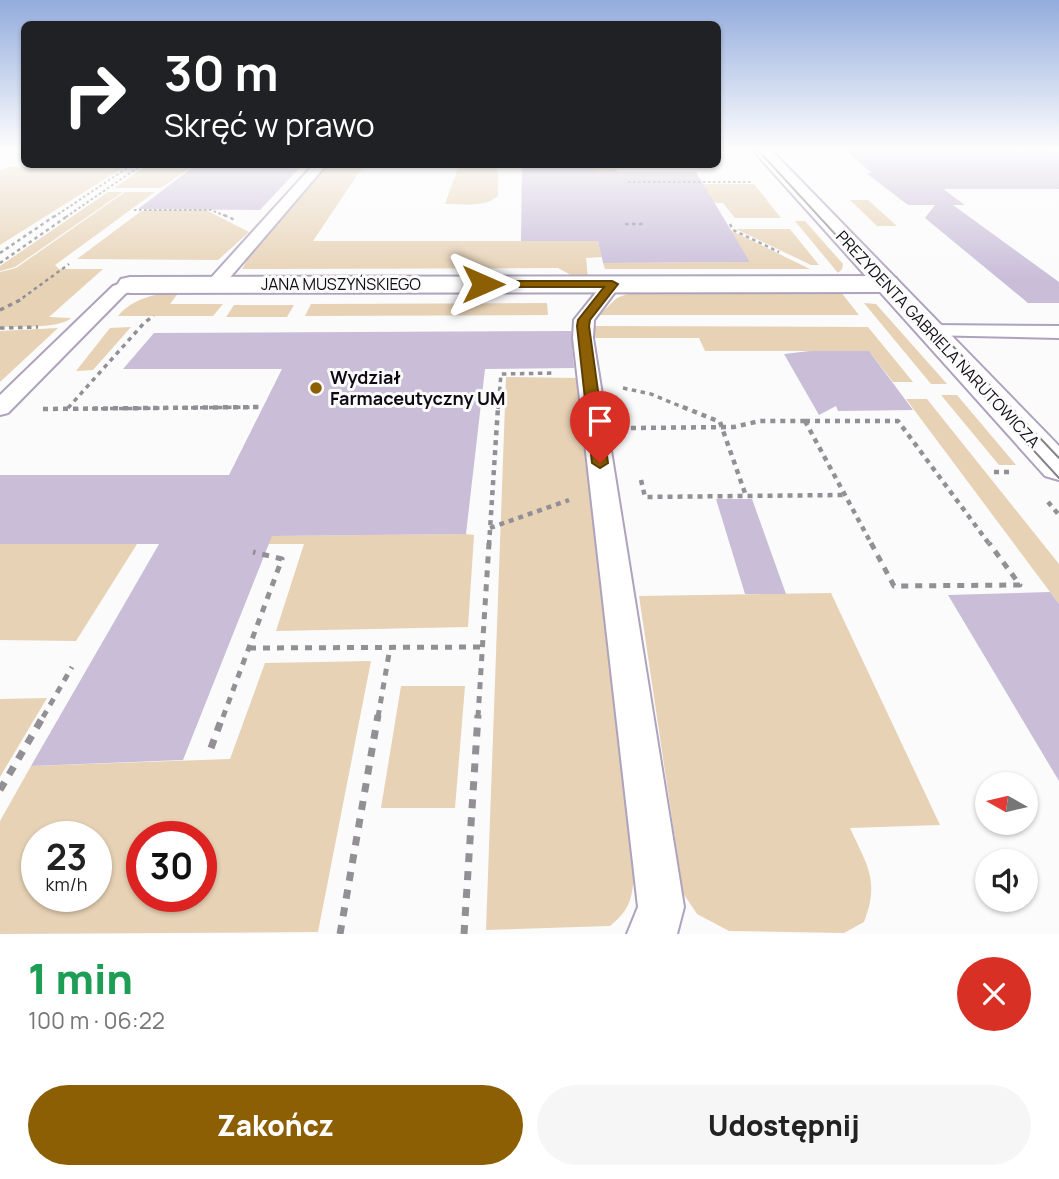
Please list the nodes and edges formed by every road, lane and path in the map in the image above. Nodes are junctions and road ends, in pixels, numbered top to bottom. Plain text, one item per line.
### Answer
1 (90, 193) edge
2 (102, 193) edge
3 (296, 193) edge
4 (801, 193) edge
5 (134, 209) dead end
6 (625, 224) dead end
7 (644, 224) dead end
8 (730, 224) dead end
9 (261, 232) junction
10 (0, 253) edge
11 (783, 254) dead end
12 (0, 263) edge
13 (69, 264) dead end
14 (203, 284) junction
15 (612, 284) junction
16 (887, 284) junction
17 (130, 285) joint
18 (0, 310) edge
19 (931, 331) junction
20 (1059, 332) edge
21 (600, 383) junction
22 (625, 401) dead end
23 (263, 407) dead end
24 (0, 408) edge
25 (41, 408) dead end
26 (68, 408) junction
27 (628, 414) dead end
28 (805, 421) junction
29 (721, 427) junction
30 (631, 428) junction
31 (633, 439) dead end
32 (1059, 468) edge
33 (640, 474) dead end
34 (603, 488) junction
35 (844, 495) junction
36 (746, 496) junction
37 (490, 527) junction
38 (253, 552) dead end
39 (249, 648) junction
40 (390, 648) junction
41 (482, 648) junction
42 (72, 667) dead end
43 (211, 748) dead end
44 (0, 790) edge
45 (340, 934) edge
46 (464, 934) edge
47 (651, 934) edge

1 - 10 path
2 - 12 path
3 - 9 lane
4 - 16 street, PREZYDENTA GABRIELA NARUTOWICZA
5 - 9 path
6 - 7 path
8 - 11 path
9 - 14 lane
13 - 18 path
14 - 15 street, JANA MUSZYŃSKIEGO
14 - 17 street, JANA MUSZYŃSKIEGO
14 - 26 path
15 - 16 street, JANA MUSZYŃSKIEGO
15 - 21 lane
16 - 19 street, PREZYDENTA GABRIELA NARUTOWICZA
17 - 24 lane
19 - 20 lane
19 - 32 street, PREZYDENTA GABRIELA NARUTOWICZA
21 - 22 path
21 - 29 path
21 - 34 lane
21 - 37 path
23 - 26 path
25 - 26 path
27 - 30 path
28 - 29 path
28 - 35 path
28 - 35 path
29 - 30 path
29 - 36 path
30 - 31 path
33 - 36 path
34 - 37 path
34 - 47 lane
35 - 36 path
37 - 41 path
38 - 39 path
39 - 40 path
39 - 43 path
40 - 41 path
40 - 45 path
41 - 46 path
42 - 44 path

